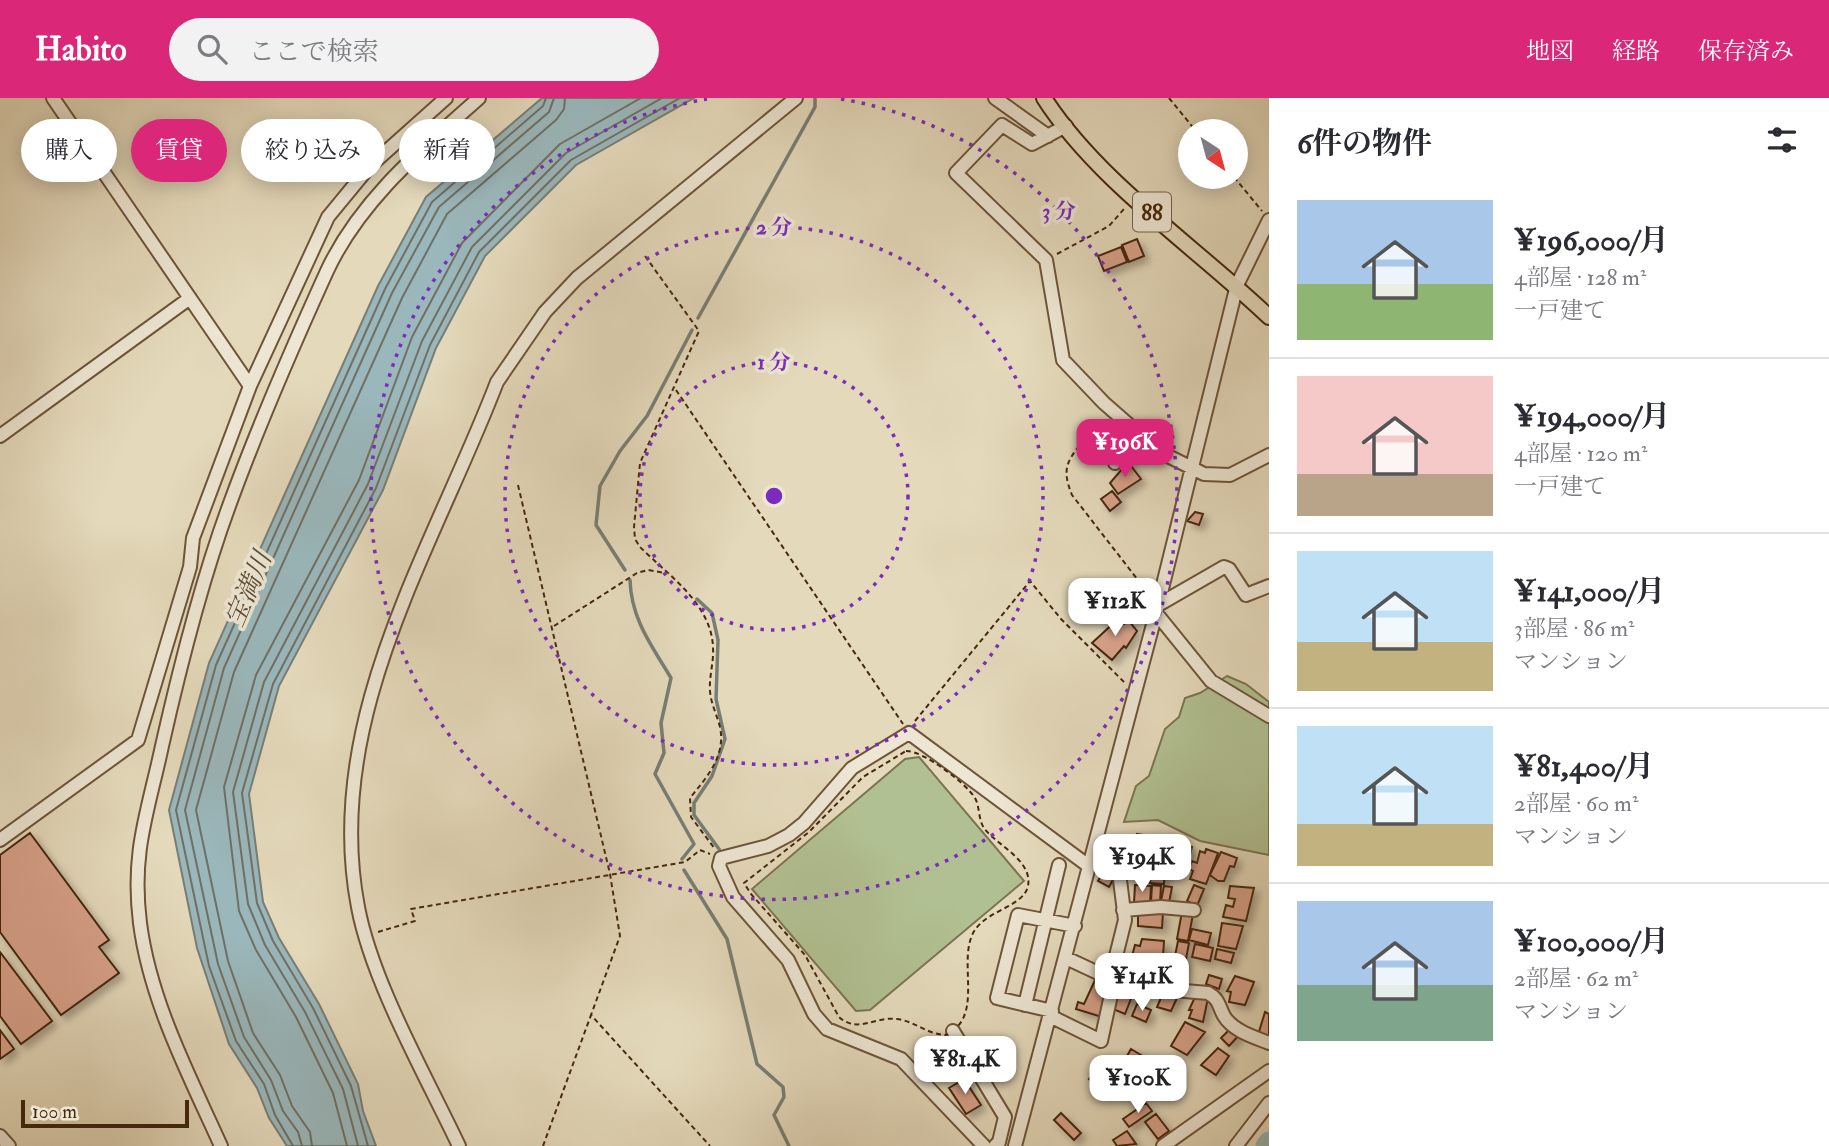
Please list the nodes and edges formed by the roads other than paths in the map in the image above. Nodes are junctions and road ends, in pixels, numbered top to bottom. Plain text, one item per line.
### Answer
1 (53, 98) edge
2 (446, 98) edge
3 (479, 98) edge
4 (796, 98) edge
5 (995, 98) edge
6 (1044, 98) edge
7 (1066, 127) junction
8 (1048, 136) junction
9 (1269, 220) edge
10 (1237, 285) junction
11 (190, 298) junction
12 (1269, 317) edge
13 (250, 386) junction
14 (1140, 435) junction
15 (0, 436) edge
16 (1269, 455) edge
17 (1115, 463) dead end
18 (1189, 468) junction
19 (1269, 586) edge
20 (1157, 609) junction
21 (1269, 716) edge
22 (0, 840) edge
23 (1118, 864) dead end
24 (1059, 865) dead end
25 (1090, 867) junction
26 (1124, 910) junction
27 (1194, 910) dead end
28 (1046, 920) junction
29 (1074, 926) junction
30 (1066, 958) junction
31 (1112, 981) junction
32 (1025, 1005) junction
33 (1051, 1014) junction
34 (954, 1031) road end
35 (1269, 1043) edge
36 (1269, 1071) edge
37 (1269, 1103) edge
38 (0, 1136) edge
39 (9, 1146) edge
40 (221, 1146) edge
41 (459, 1146) edge
42 (984, 1146) edge
43 (995, 1146) edge
44 (1015, 1146) edge
45 (1163, 1146) edge
46 (1236, 1146) edge

1 - 11 street
2 - 13 street
3 - 40 street
4 - 41 street
5 - 8 street
6 - 7 main road, 88
7 - 8 street
7 - 10 main road, 88
8 - 14 street
9 - 10 street
10 - 12 main road, 88
10 - 18 street
11 - 13 street
11 - 15 street
13 - 22 street
14 - 17 street
14 - 18 street
16 - 18 street
18 - 20 street
19 - 20 street
20 - 21 street
20 - 25 street
23 - 26 street
24 - 28 street
25 - 29 street
25 - 42 street
26 - 27 street
26 - 31 street
28 - 29 street
28 - 32 street
28 - 32 street
29 - 30 street
30 - 31 street
30 - 33 street
31 - 33 street
31 - 35 street
32 - 33 street
33 - 44 street
34 - 43 street
36 - 45 street
37 - 46 street
38 - 39 street

